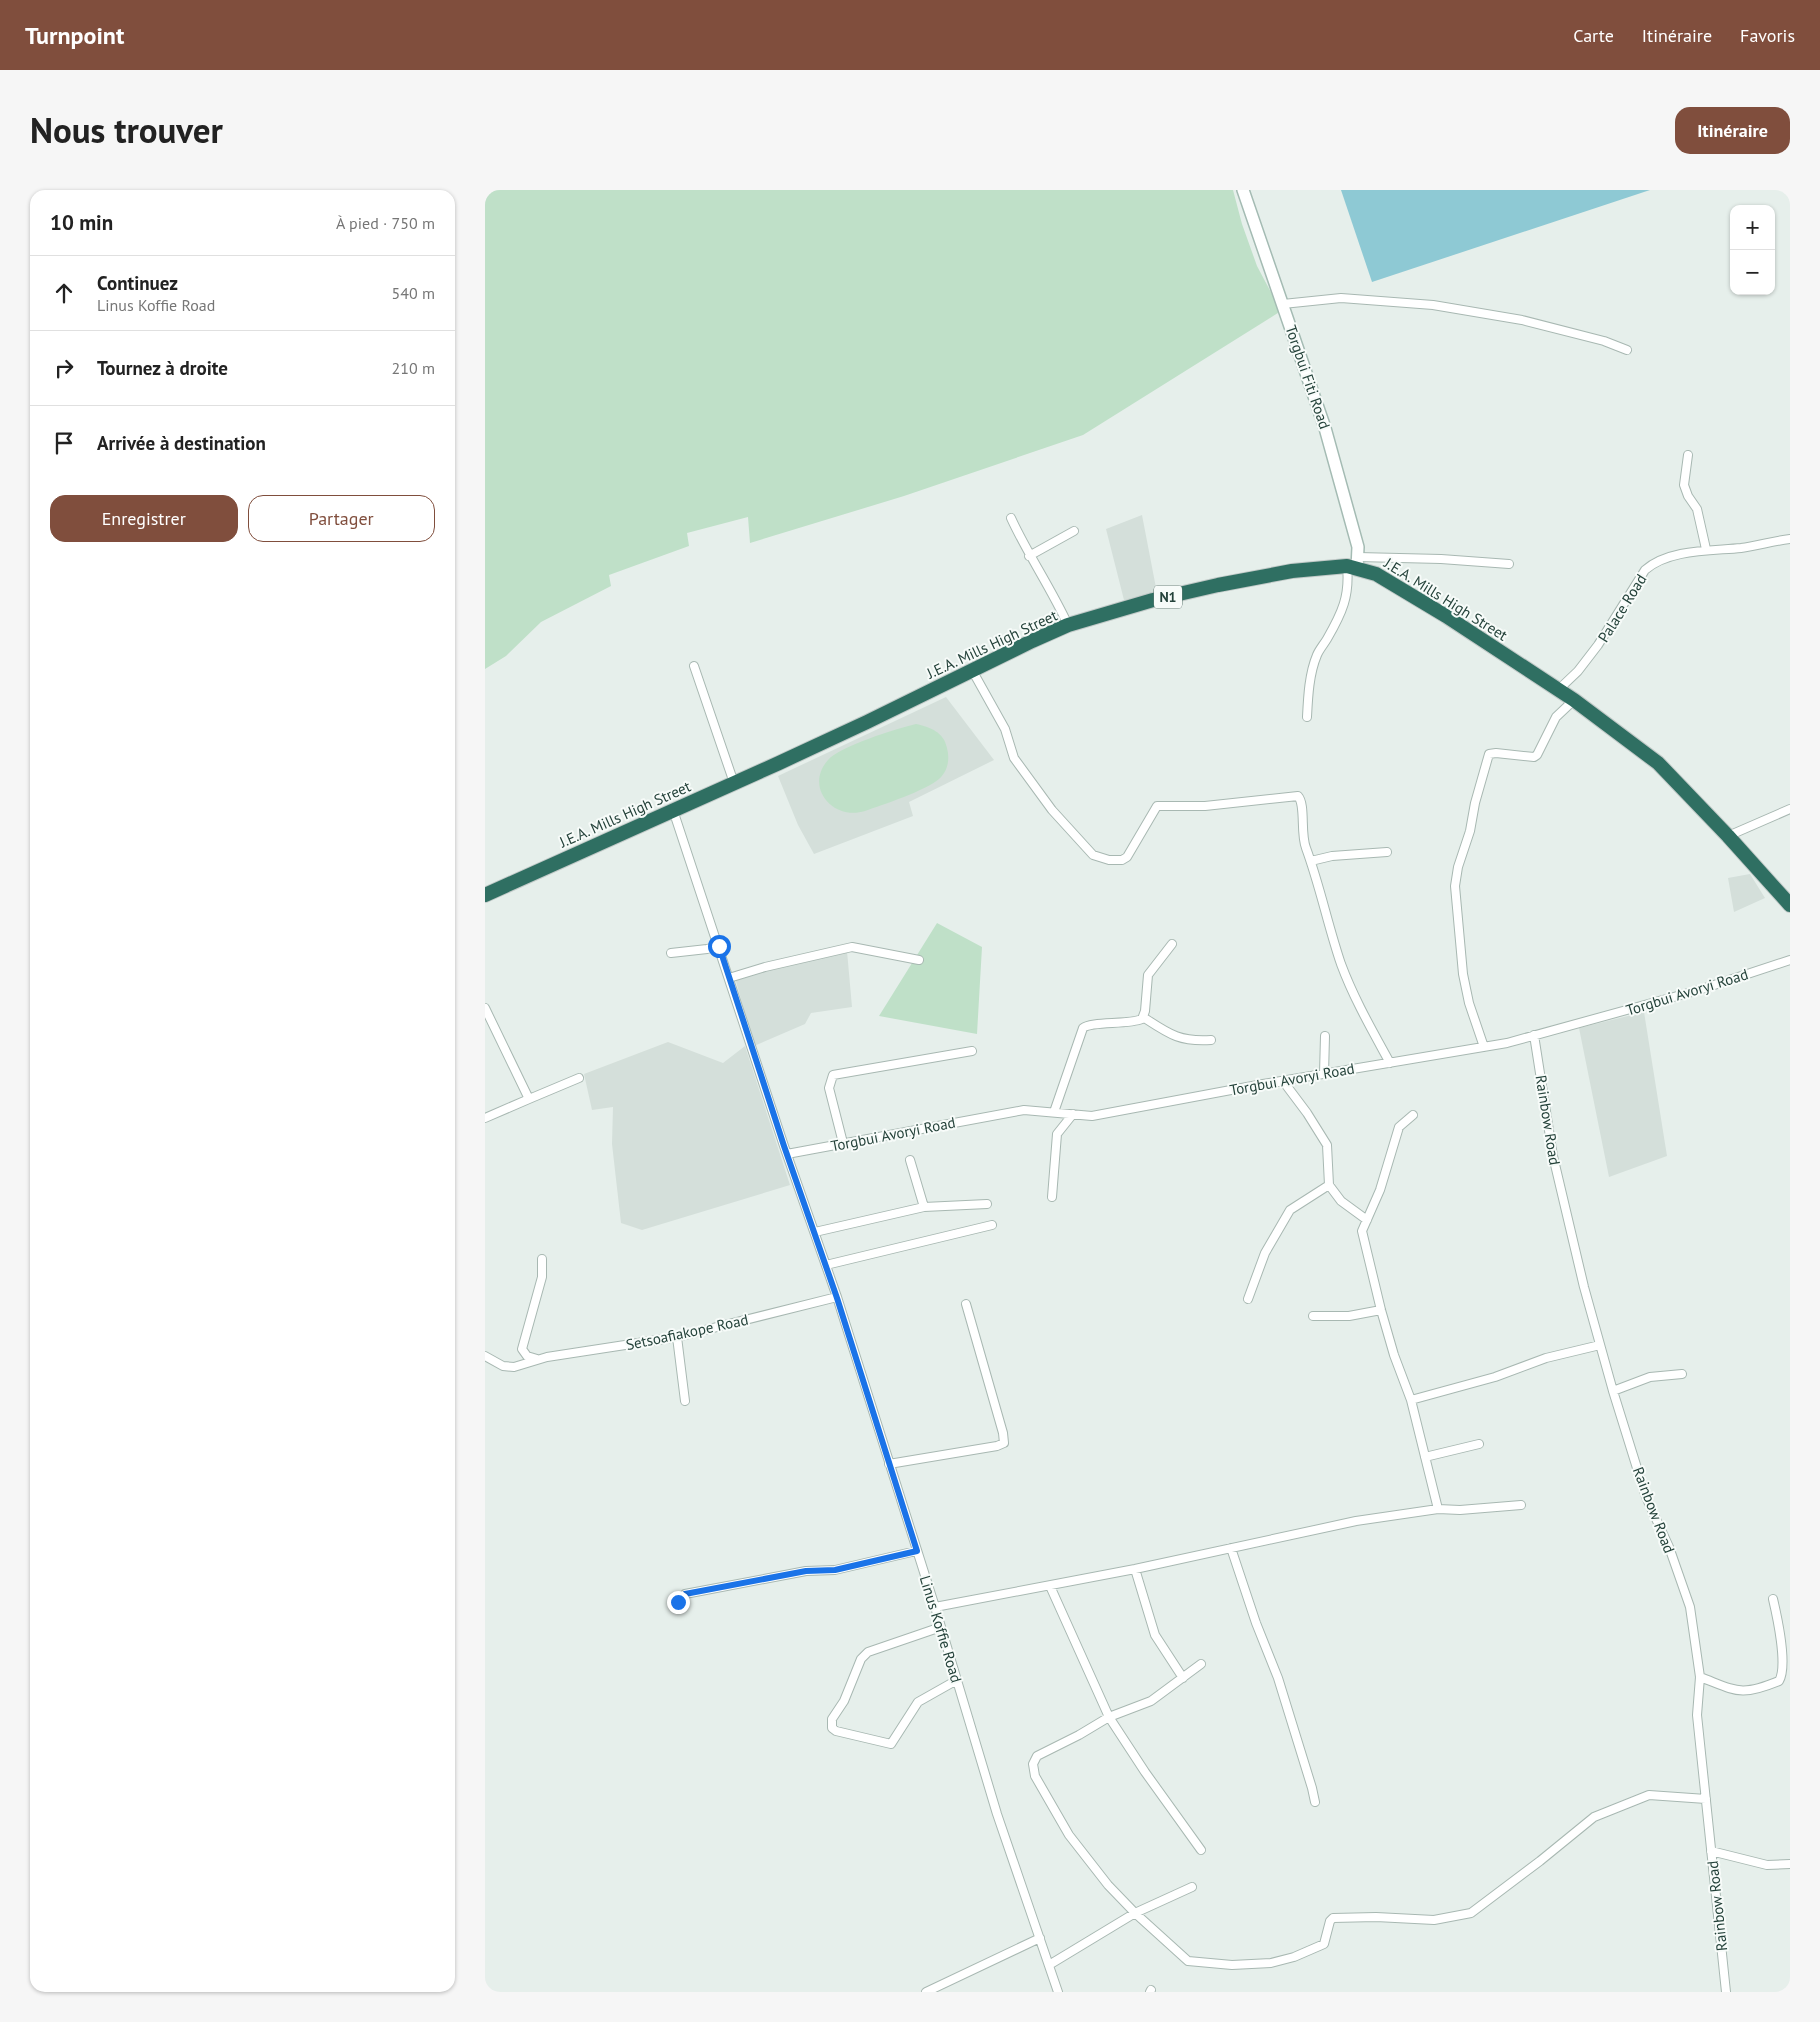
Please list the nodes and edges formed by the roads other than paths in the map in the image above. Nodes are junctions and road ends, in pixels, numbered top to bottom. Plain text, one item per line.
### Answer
1 (1243, 190) edge
2 (1283, 304) junction
3 (1627, 350) dead end
4 (1688, 455) dead end
5 (1011, 518) dead end
6 (1074, 531) dead end
7 (1790, 539) edge
8 (1705, 550) junction
9 (1029, 556) junction
10 (1354, 564) junction
11 (1509, 564) dead end
12 (1068, 625) junction
13 (694, 666) dead end
14 (972, 670) junction
15 (1558, 690) junction
16 (1574, 700) junction
17 (1307, 717) dead end
18 (734, 783) junction
19 (1790, 809) edge
20 (673, 810) junction
21 (1728, 836) junction
22 (1387, 852) dead end
23 (1311, 861) junction
24 (485, 895) edge
25 (1790, 905) edge
26 (1172, 944) dead end
27 (719, 946) junction
28 (671, 953) dead end
29 (919, 960) dead end
30 (1790, 960) edge
31 (729, 978) junction
32 (485, 1008) edge
33 (1143, 1017) junction
34 (1534, 1034) junction
35 (1325, 1036) dead end
36 (1211, 1040) dead end
37 (1484, 1047) junction
38 (972, 1051) dead end
39 (1390, 1063) junction
40 (1324, 1074) junction
41 (579, 1078) dead end
42 (1283, 1081) junction
43 (529, 1099) junction
44 (1054, 1112) junction
45 (1073, 1114) junction
46 (1413, 1115) dead end
47 (485, 1118) edge
48 (843, 1143) junction
49 (787, 1154) junction
50 (910, 1160) dead end
51 (1329, 1185) junction
52 (1052, 1197) dead end
53 (987, 1204) dead end
54 (924, 1207) junction
55 (1367, 1220) junction
56 (992, 1225) dead end
57 (815, 1232) junction
58 (542, 1259) dead end
59 (826, 1265) junction
60 (837, 1298) junction
61 (1248, 1299) dead end
62 (966, 1304) dead end
63 (1381, 1310) junction
64 (1313, 1316) dead end
65 (677, 1337) junction
66 (1600, 1345) junction
67 (485, 1356) edge
68 (537, 1359) junction
69 (1682, 1374) dead end
70 (1613, 1391) junction
71 (1411, 1400) junction
72 (685, 1401) dead end
73 (1479, 1444) dead end
74 (1425, 1457) junction
75 (889, 1464) junction
76 (1521, 1505) dead end
77 (1438, 1509) junction
78 (1231, 1548) junction
79 (917, 1551) junction
80 (1135, 1569) junction
81 (1050, 1586) junction
82 (1773, 1598) dead end
83 (678, 1602) dead end
84 (935, 1607) junction
85 (941, 1627) junction
86 (1201, 1664) dead end
87 (1700, 1677) junction
88 (1183, 1678) junction
89 (957, 1680) junction
90 (1109, 1718) junction
91 (1705, 1799) junction
92 (1315, 1802) dead end
93 (1201, 1850) dead end
94 (1711, 1851) junction
95 (1790, 1864) edge
96 (1192, 1887) dead end
97 (1135, 1913) junction
98 (1040, 1938) junction
99 (1049, 1965) junction
100 (926, 1992) edge
101 (1058, 1992) edge
102 (1726, 1992) edge

1 - 2 street, Torgbui Fiti Road
2 - 3 street
2 - 10 street, Torgbui Fiti Road
4 - 8 street
5 - 9 street
6 - 9 street
7 - 8 street, Palace Road
8 - 15 street, Palace Road
9 - 12 street
10 - 11 street
10 - 12 highway, J.E.A. Mills High Street / N1
10 - 15 highway, J.E.A. Mills High Street / N1
10 - 17 street
12 - 14 highway, J.E.A. Mills High Street / N1
13 - 18 street
14 - 18 highway, J.E.A. Mills High Street / N1
14 - 23 street
15 - 16 highway, J.E.A. Mills High Street / N1
16 - 21 highway, J.E.A. Mills High Street / N1
16 - 37 street
18 - 20 highway, J.E.A. Mills High Street / N1
19 - 21 street
20 - 24 highway, J.E.A. Mills High Street / N1
20 - 27 street, Linus Koffie Road
21 - 25 highway, J.E.A. Mills High Street / N1
22 - 23 street
23 - 39 street
26 - 33 street
27 - 28 street
27 - 31 street, Linus Koffie Road
29 - 31 street
30 - 34 street, Torgbui Avoryi Road
31 - 49 street, Linus Koffie Road
32 - 43 street
33 - 36 street
33 - 44 street
34 - 37 street, Torgbui Avoryi Road
34 - 66 street, Rainbow Road
35 - 40 street
37 - 39 street, Torgbui Avoryi Road
38 - 48 street
39 - 40 street, Torgbui Avoryi Road
40 - 42 street, Torgbui Avoryi Road
41 - 43 street
42 - 45 street, Torgbui Avoryi Road
42 - 51 street
43 - 47 street
44 - 45 street, Torgbui Avoryi Road
44 - 48 street, Torgbui Avoryi Road
45 - 52 street
46 - 55 street
48 - 49 street, Torgbui Avoryi Road
49 - 57 street, Linus Koffie Road
50 - 54 street
51 - 55 street
51 - 61 street
53 - 54 street
54 - 57 street
55 - 63 street
56 - 59 street
57 - 59 street, Linus Koffie Road
58 - 68 street
59 - 60 street, Linus Koffie Road
60 - 65 street, Setsoafiakope Road
60 - 75 street, Linus Koffie Road
62 - 75 street
63 - 64 street
63 - 71 street
65 - 68 street, Setsoafiakope Road
65 - 72 street
66 - 70 street, Rainbow Road
66 - 71 street
67 - 68 street, Setsoafiakope Road
69 - 70 street
70 - 87 street, Rainbow Road
71 - 74 street
73 - 74 street
74 - 77 street
75 - 79 street, Linus Koffie Road
76 - 77 street
77 - 78 street
78 - 80 street
78 - 92 street
79 - 83 street
79 - 84 street, Linus Koffie Road
80 - 81 street
80 - 88 street
81 - 84 street
81 - 90 street
82 - 87 street
84 - 85 street, Linus Koffie Road
85 - 89 street, Linus Koffie Road
85 - 89 street
86 - 88 street
87 - 91 street, Rainbow Road
88 - 90 street
89 - 98 street, Linus Koffie Road
90 - 93 street
90 - 97 street
91 - 94 street, Rainbow Road
91 - 97 street
94 - 95 street
94 - 102 street, Rainbow Road
96 - 97 street
97 - 99 street
98 - 99 street, Linus Koffie Road
98 - 100 street
99 - 101 street, Linus Koffie Road

